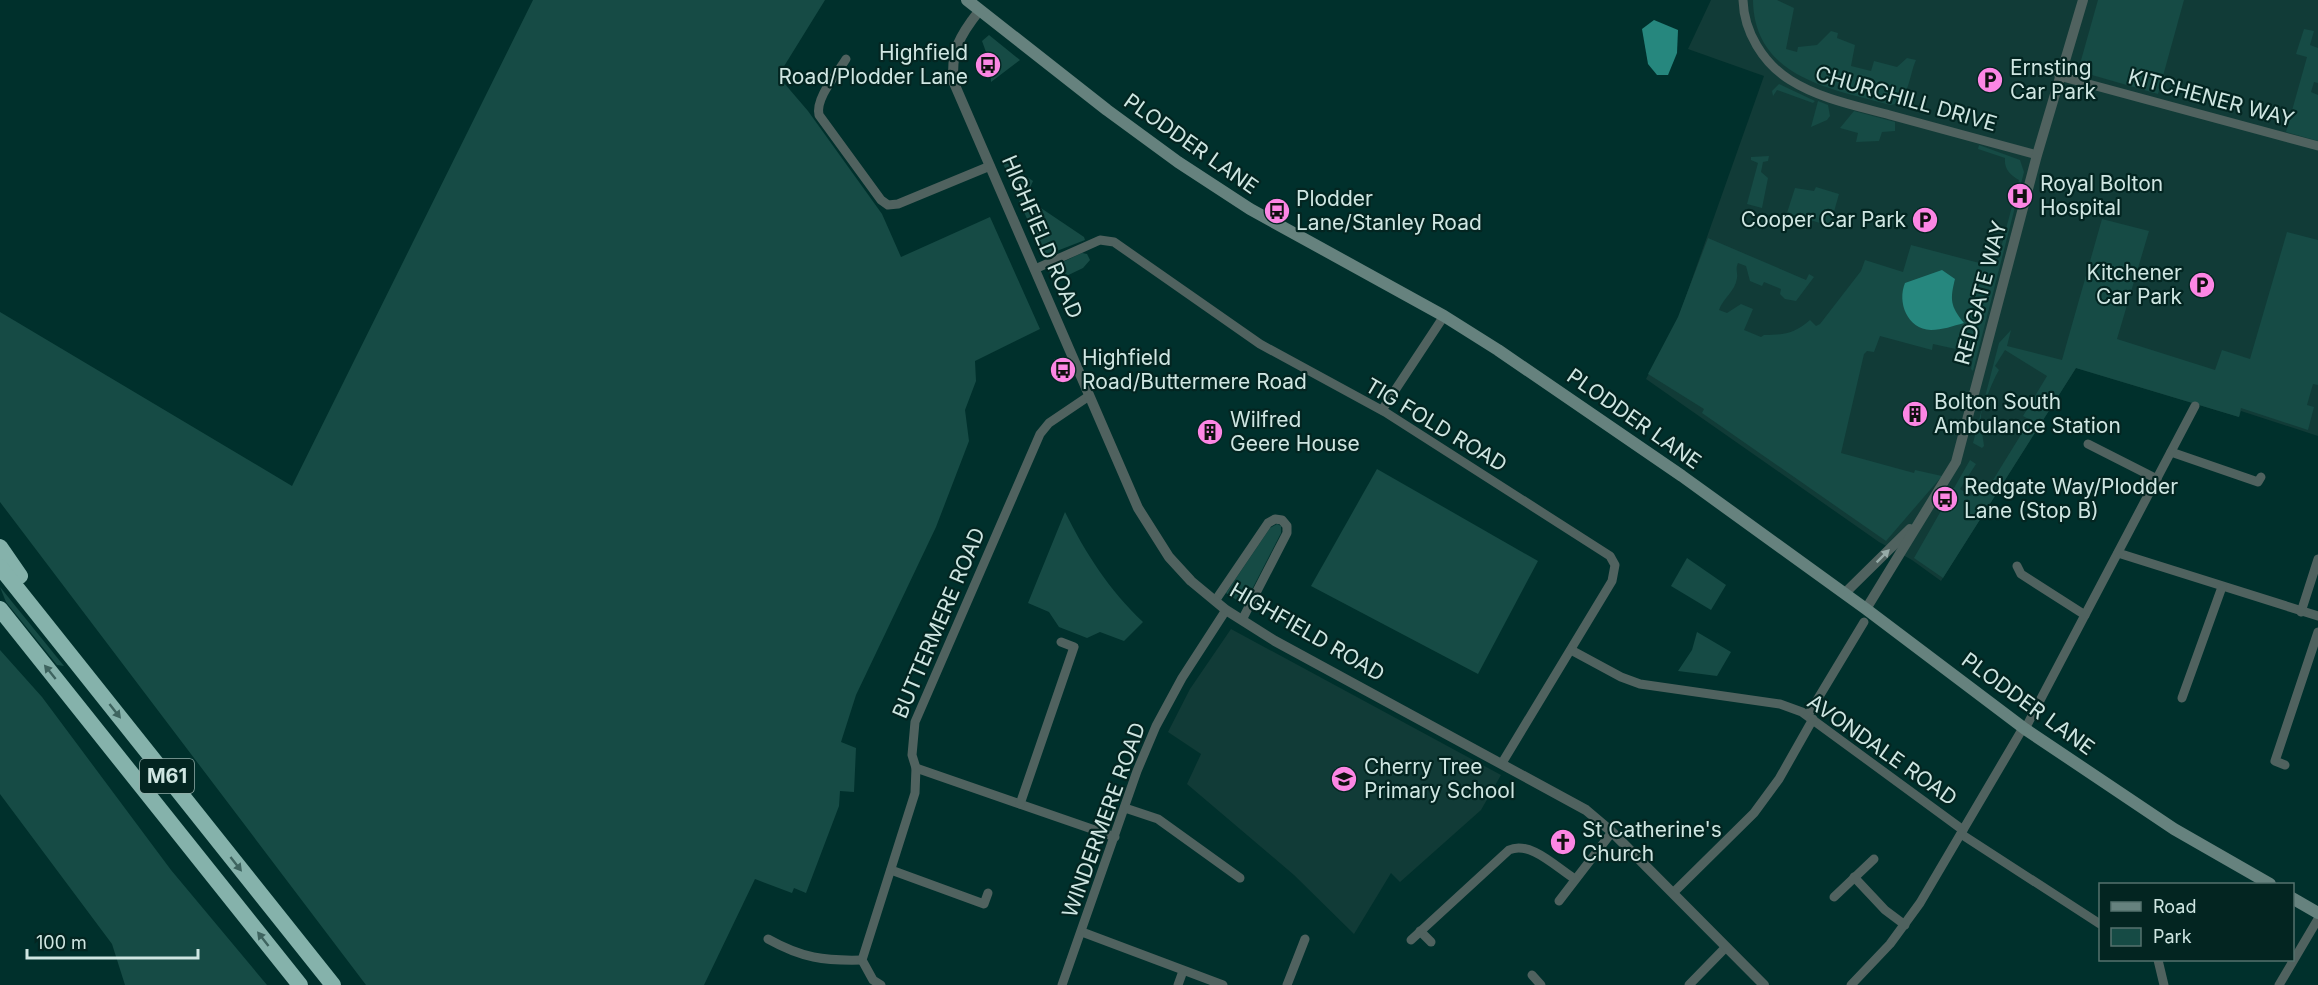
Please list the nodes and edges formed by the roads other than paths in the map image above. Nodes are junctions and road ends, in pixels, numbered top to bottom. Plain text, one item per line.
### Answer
1 (967, 0) edge
2 (1743, 0) edge
3 (2083, 0) edge
4 (979, 11) junction
5 (846, 59) dead end
6 (2059, 76) junction
7 (2318, 146) edge
8 (2037, 155) junction
9 (990, 166) junction
10 (1035, 269) junction
11 (1444, 316) junction
12 (1089, 396) junction
13 (2195, 406) dead end
14 (1382, 410) junction
15 (2088, 444) dead end
16 (2171, 452) junction
17 (2260, 477) dead end
18 (2157, 479) junction
19 (1921, 519) junction
20 (0, 548) edge
21 (2118, 553) junction
22 (2318, 559) edge
23 (2017, 566) dead end
24 (0, 567) edge
25 (2222, 588) junction
26 (1845, 593) junction
27 (1215, 602) junction
28 (1866, 609) junction
29 (1226, 610) junction
30 (0, 611) edge
31 (2301, 612) junction
32 (2085, 615) junction
33 (2318, 616) edge
34 (1242, 620) junction
35 (1864, 622) dead end
36 (2318, 632) edge
37 (1061, 642) dead end
38 (1571, 650) junction
39 (93, 684) junction
40 (2182, 698) dead end
41 (1810, 717) junction
42 (2024, 728) junction
43 (1502, 763) junction
44 (2285, 765) dead end
45 (916, 768) junction
46 (1020, 804) junction
47 (1125, 808) junction
48 (1612, 832) junction
49 (1962, 832) junction
50 (1115, 837) junction
51 (1874, 859) dead end
52 (891, 870) junction
53 (1854, 877) junction
54 (1240, 878) dead end
55 (1575, 879) junction
56 (1473, 883) junction
57 (2267, 883) edge
58 (1481, 892) dead end
59 (988, 893) dead end
60 (1673, 893) junction
61 (1834, 897) dead end
62 (2294, 899) edge
63 (1559, 901) dead end
64 (2318, 913) edge
65 (2318, 919) edge
66 (2099, 923) edge
67 (1905, 925) junction
68 (1420, 931) junction
69 (1082, 932) junction
70 (768, 939) dead end
71 (1305, 939) dead end
72 (1411, 940) dead end
73 (1431, 942) dead end
74 (779, 945) junction
75 (1726, 947) junction
76 (774, 954) dead end
77 (862, 960) junction
78 (2294, 960) edge
79 (2158, 961) edge
80 (2293, 961) edge
81 (1183, 970) junction
82 (1532, 975) dead end
83 (300, 985) edge
84 (333, 985) edge
85 (881, 985) edge
86 (1062, 985) edge
87 (1178, 985) edge
88 (1223, 985) edge
89 (1287, 985) edge
90 (1541, 985) edge
91 (1689, 985) edge
92 (1764, 985) edge
93 (1851, 985) edge
94 (2164, 985) edge
95 (2279, 985) edge

1 - 4 main road, PLODDER LANE
2 - 8 street, CHURCHILL DRIVE
3 - 6 street, REDGATE WAY
4 - 9 street, HIGHFIELD ROAD
4 - 11 main road, PLODDER LANE
5 - 9 street
6 - 7 street, KITCHENER WAY
6 - 8 street, REDGATE WAY
8 - 19 street, REDGATE WAY
9 - 10 street, HIGHFIELD ROAD
10 - 12 street, HIGHFIELD ROAD
10 - 14 street, TIG FOLD ROAD
11 - 14 street
11 - 26 main road, PLODDER LANE
12 - 27 street, HIGHFIELD ROAD
12 - 45 street, BUTTERMERE ROAD
13 - 16 street
14 - 38 street, TIG FOLD ROAD
15 - 18 street
16 - 17 street
16 - 18 street
18 - 21 street
26 -> 19 street, REDGATE WAY
19 - 28 street, REDGATE WAY
20 - 39 highway, M61
21 - 25 street
21 - 32 street
22 - 31 street
23 - 32 street
24 - 39 highway, M61
25 - 31 street
25 - 40 street
26 - 28 main road, PLODDER LANE
27 - 29 street, HIGHFIELD ROAD
27 - 34 street
28 - 42 main road, PLODDER LANE
29 - 34 street, HIGHFIELD ROAD
29 - 47 street, WINDERMERE ROAD
83 -> 30 highway, M61
31 - 33 street
32 - 42 street
34 - 43 street, HIGHFIELD ROAD
35 - 41 street
36 - 44 street
37 - 46 street
38 - 41 street, AVONDALE ROAD
38 - 43 street, TIG FOLD ROAD
39 -> 84 highway, M61
41 - 49 street, AVONDALE ROAD
41 - 60 street
42 - 49 street
42 - 57 main road, PLODDER LANE
43 - 48 street, HIGHFIELD ROAD
45 - 46 street
45 - 52 street, BUTTERMERE ROAD
46 - 50 street
47 - 50 street, WINDERMERE ROAD
47 - 54 street
48 - 55 street
48 - 60 street, HIGHFIELD ROAD
49 - 66 street, AVONDALE ROAD
49 - 67 street
50 - 69 street, WINDERMERE ROAD
51 - 53 street
52 - 59 street
52 - 77 street, BUTTERMERE ROAD
53 - 61 street
53 - 67 street
55 - 56 street
55 - 63 street
56 - 58 street
56 - 68 street
60 - 75 street, HIGHFIELD ROAD
62 - 64 main road
65 - 78 street
67 - 93 street
68 - 72 street
68 - 73 street
69 - 81 street
69 - 86 street, WINDERMERE ROAD
70 - 74 street
71 - 89 street
74 - 76 street
74 - 77 street
75 - 91 street
75 - 92 street, HIGHFIELD ROAD
77 - 85 street
79 - 94 street
80 - 95 street
81 - 87 street
81 - 88 street
82 - 90 street

